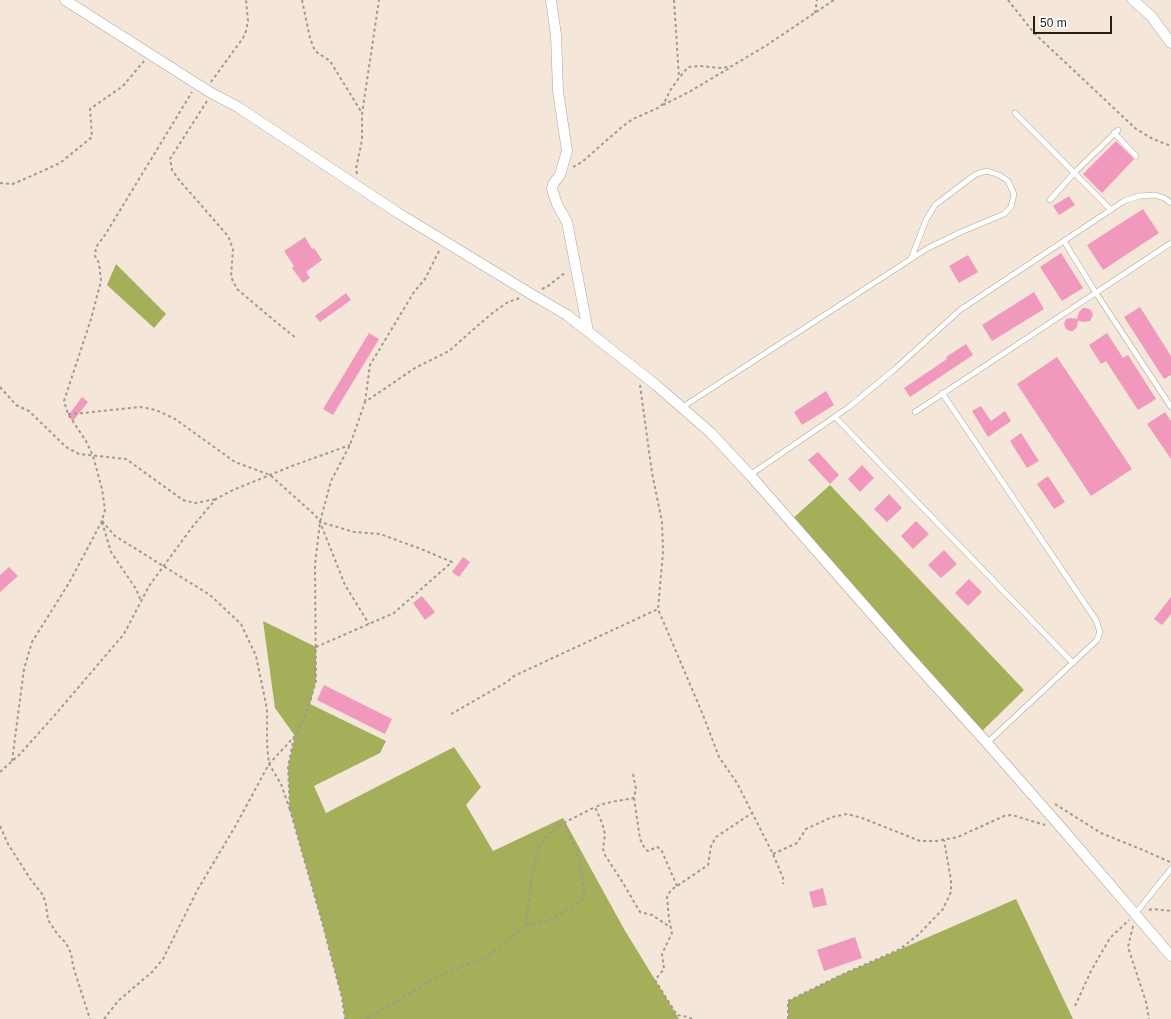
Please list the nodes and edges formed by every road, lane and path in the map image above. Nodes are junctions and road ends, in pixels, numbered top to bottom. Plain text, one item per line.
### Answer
1 (65, 0) edge
2 (246, 0) edge
3 (302, 0) edge
4 (379, 0) edge
5 (551, 0) edge
6 (674, 0) edge
7 (817, 0) edge
8 (834, 0) edge
9 (1008, 0) edge
10 (1133, 0) edge
11 (815, 12) junction
12 (1171, 43) edge
13 (150, 54) junction
14 (732, 66) junction
15 (679, 78) junction
16 (205, 89) junction
17 (660, 107) junction
18 (1015, 113) dead end
19 (362, 114) junction
20 (1171, 146) edge
21 (1136, 156) dead end
22 (1074, 173) junction
23 (560, 175) junction
24 (0, 183) edge
25 (359, 187) junction
26 (1050, 200) dead end
27 (1171, 203) edge
28 (1111, 210) junction
29 (444, 241) junction
30 (1064, 241) junction
31 (1171, 244) edge
32 (911, 259) junction
33 (575, 264) junction
34 (1096, 293) junction
35 (531, 294) junction
36 (588, 331) junction
37 (296, 338) dead end
38 (638, 371) junction
39 (0, 387) edge
40 (942, 393) junction
41 (365, 402) junction
42 (1171, 407) edge
43 (681, 408) junction
44 (915, 412) dead end
45 (68, 414) junction
46 (835, 417) junction
47 (350, 445) junction
48 (93, 456) junction
49 (270, 474) junction
50 (750, 475) junction
51 (216, 499) junction
52 (102, 521) junction
53 (320, 522) junction
54 (164, 566) junction
55 (141, 601) junction
56 (658, 609) junction
57 (370, 624) junction
58 (316, 648) junction
59 (1073, 664) junction
60 (451, 714) dead end
61 (295, 736) junction
62 (987, 743) junction
63 (12, 762) junction
64 (269, 764) junction
65 (0, 772) edge
66 (633, 774) dead end
67 (634, 798) junction
68 (1049, 801) dead end
69 (595, 808) junction
70 (290, 810) junction
71 (752, 813) junction
72 (564, 823) junction
73 (0, 826) edge
74 (1065, 832) junction
75 (944, 840) junction
76 (773, 854) junction
77 (1171, 863) edge
78 (1171, 869) edge
79 (783, 884) dead end
80 (677, 886) junction
81 (1171, 911) edge
82 (1135, 914) junction
83 (526, 925) junction
84 (671, 928) junction
85 (1171, 956) edge
86 (1075, 1006) dead end
87 (90, 1019) edge
88 (104, 1019) edge
89 (345, 1019) edge
90 (367, 1019) edge
91 (692, 1019) edge
92 (788, 1019) edge
93 (1149, 1019) edge

1 - 13 street
2 - 16 path
3 - 19 path
4 - 19 path
5 - 23 street
6 - 15 path
7 - 11 path
8 - 11 path
9 - 20 path
10 - 12 street
11 - 14 path
13 - 16 street
13 - 24 path
14 - 15 path
14 - 17 path
15 - 17 path
16 - 25 street
16 - 37 path
16 - 45 path
17 - 23 path
18 - 22 lane
19 - 25 path
21 - 22 lane
22 - 26 lane
22 - 28 lane
23 - 33 street
25 - 29 street
27 - 28 lane
28 - 30 lane
29 - 35 street
29 - 41 path
30 - 34 lane
30 - 46 lane
31 - 34 lane
32 - 32 lane
32 - 43 lane
33 - 35 path
33 - 36 street
34 - 40 lane
34 - 42 lane
35 - 36 street
35 - 41 path
36 - 38 street
38 - 43 street
38 - 56 path
39 - 48 path
40 - 44 lane
40 - 59 lane
41 - 47 path
43 - 50 street
45 - 48 path
45 - 49 path
46 - 50 lane
46 - 59 lane
47 - 49 path
47 - 53 path
48 - 51 path
48 - 52 path
49 - 51 path
49 - 53 path
50 - 62 street
51 - 54 path
52 - 54 path
52 - 55 path
52 - 63 path
53 - 57 path
53 - 57 path
53 - 58 path
54 - 55 path
54 - 64 path
55 - 63 path
56 - 60 path
56 - 71 path
57 - 58 path
58 - 61 path
59 - 62 lane
61 - 64 path
61 - 70 path
62 - 74 street
63 - 65 path
64 - 70 path
64 - 88 path
66 - 67 path
67 - 69 path
67 - 80 path
68 - 77 path
69 - 72 path
69 - 84 path
70 - 89 path
71 - 76 path
71 - 80 path
72 - 83 path
72 - 83 path
73 - 87 path
74 - 75 path
74 - 82 street
75 - 76 path
75 - 92 path
76 - 79 path
78 - 82 lane
80 - 84 path
81 - 82 path
82 - 85 street
82 - 86 path
82 - 93 path
83 - 90 path
84 - 91 path

